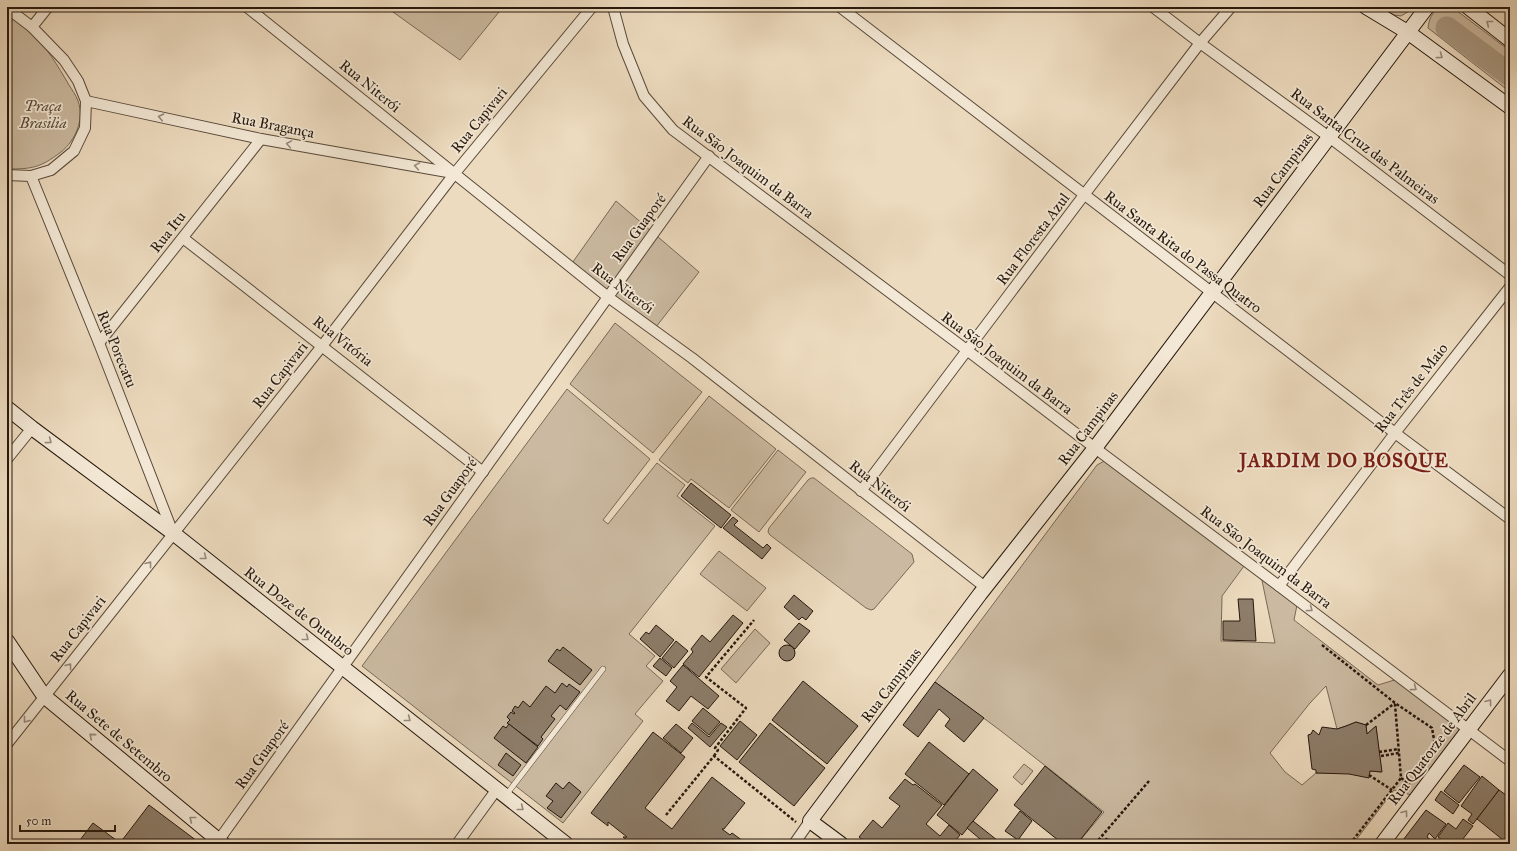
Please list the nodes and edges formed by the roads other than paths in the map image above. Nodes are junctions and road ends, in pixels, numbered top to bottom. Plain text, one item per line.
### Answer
1 (48, 7) edge
2 (247, 7) edge
3 (592, 7) edge
4 (613, 7) edge
5 (840, 7) edge
6 (1153, 7) edge
7 (1230, 7) edge
8 (1366, 7) edge
9 (1426, 7) edge
10 (1468, 7) edge
11 (7, 8) edge
12 (32, 27) junction
13 (1409, 32) junction
14 (1510, 40) edge
15 (1200, 44) junction
16 (86, 101) junction
17 (1510, 107) edge
18 (1329, 137) junction
19 (261, 139) junction
20 (709, 156) junction
21 (455, 173) junction
22 (7, 174) edge
23 (31, 176) junction
24 (1084, 195) junction
25 (183, 238) junction
26 (1510, 275) edge
27 (1510, 287) edge
28 (1212, 292) junction
29 (608, 297) junction
30 (99, 343) junction
31 (322, 346) junction
32 (968, 351) junction
33 (7, 408) edge
34 (32, 428) junction
35 (1395, 433) junction
36 (1095, 448) junction
37 (7, 459) edge
38 (483, 472) junction
39 (861, 491) junction
40 (1510, 519) edge
41 (173, 533) junction
42 (1279, 586) junction
43 (985, 587) junction
44 (7, 641) edge
45 (343, 667) junction
46 (603, 669) dead end
47 (1510, 675) edge
48 (44, 696) junction
49 (1469, 730) junction
50 (7, 744) edge
51 (1510, 761) edge
52 (501, 793) junction
53 (808, 825) junction
54 (219, 843) edge
55 (457, 844) edge
56 (566, 844) edge
57 (794, 844) edge
58 (841, 844) edge
59 (1382, 844) edge

1 - 12 street
2 - 21 street, Rua Niterói
3 - 21 street, Rua Capivari
4 - 20 street, Rua São Joaquim da Barra
5 - 24 street, Rua Santa Rita do Passa Quatro
6 - 15 street, Rua Santa Cruz das Palmeiras
7 - 15 street, Rua Floresta Azul
8 - 13 street
9 - 13 street, Rua Campinas
14 -> 10 street
11 - 12 street
12 - 16 street
13 -> 17 street
13 - 18 street, Rua Campinas
15 - 18 street, Rua Santa Cruz das Palmeiras
15 - 24 street, Rua Floresta Azul
19 -> 16 street, Rua Bragança
16 - 23 street
18 - 26 street, Rua Santa Cruz das Palmeiras
18 - 28 street, Rua Campinas
21 -> 19 street, Rua Bragança
19 - 25 street, Rua Itu
20 - 29 street, Rua Guaporé
20 - 32 street, Rua São Joaquim da Barra
21 - 29 street, Rua Niterói
21 - 31 street, Rua Capivari
22 - 23 street
23 - 30 street, Rua Porecatu
24 - 28 street, Rua Santa Rita do Passa Quatro
24 - 32 street, Rua Floresta Azul
25 - 30 street, Rua Itu
25 - 31 street, Rua Vitória
27 - 35 street, Rua Três de Maio
28 - 35 street, Rua Santa Rita do Passa Quatro
28 - 36 street, Rua Campinas
29 - 38 street, Rua Guaporé
29 - 39 street, Rua Niterói
30 - 41 street, Rua Porecatu
31 - 38 street, Rua Vitória
31 - 41 street, Rua Capivari
32 - 36 street, Rua São Joaquim da Barra
32 - 39 street, Rua Floresta Azul
33 - 34 street, Rua Doze de Outubro
34 - 37 street
34 -> 41 street, Rua Doze de Outubro
35 - 40 street, Rua Santa Rita do Passa Quatro
35 - 42 street, Rua Três de Maio
36 - 42 street, Rua São Joaquim da Barra
36 - 43 street, Rua Campinas
38 - 45 street, Rua Guaporé
39 - 43 street, Rua Niterói
41 -> 45 street, Rua Doze de Outubro
48 -> 41 street, Rua Capivari
42 -> 49 street, Rua São Joaquim da Barra
43 - 53 street, Rua Campinas
44 - 48 street, Rua Sete de Setembro
45 -> 52 street, Rua Doze de Outubro
45 - 54 street, Rua Guaporé
46 - 52 lane
49 -> 47 street, Rua Quatorze de Abril
48 -> 50 street, Rua Capivari
54 -> 48 street, Rua Sete de Setembro
49 - 51 street, Rua São Joaquim da Barra
59 -> 49 street, Rua Quatorze de Abril
52 - 55 street
52 -> 56 street, Rua Doze de Outubro
53 - 57 street, Rua Campinas
53 - 58 street

